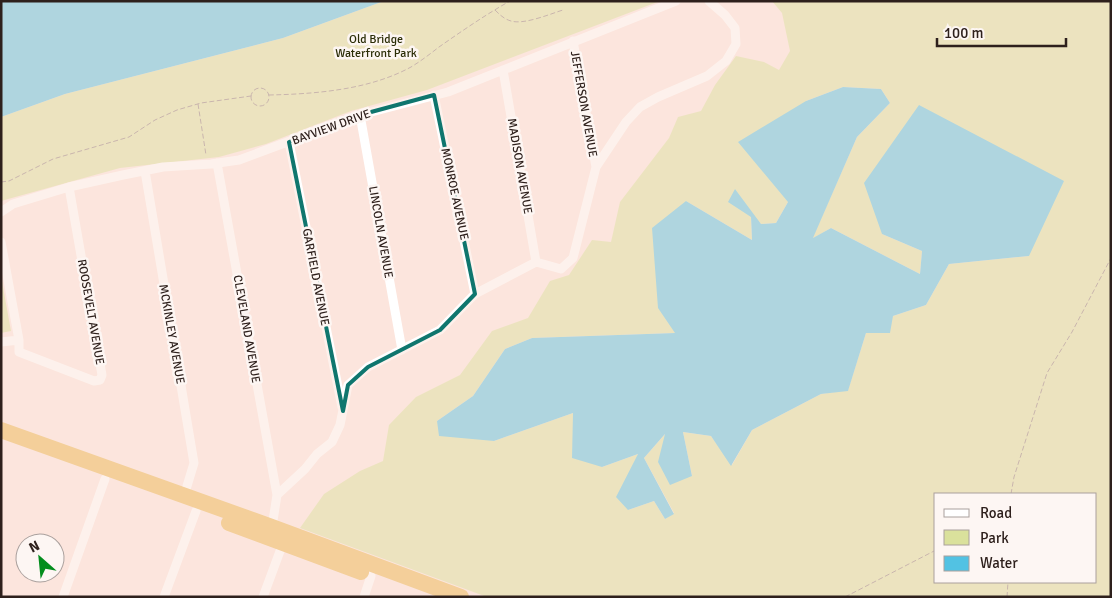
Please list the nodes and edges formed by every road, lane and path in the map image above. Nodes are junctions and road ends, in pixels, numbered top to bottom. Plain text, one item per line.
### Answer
1 (510, 1) edge
2 (676, 1) edge
3 (709, 1) edge
4 (495, 10) junction
5 (563, 10) dead end
6 (573, 41) junction
7 (503, 70) junction
8 (268, 95) junction
9 (434, 95) junction
10 (251, 96) junction
11 (198, 104) junction
12 (360, 115) junction
13 (289, 142) junction
14 (206, 158) dead end
15 (217, 163) junction
16 (596, 166) junction
17 (145, 171) junction
18 (1, 182) edge
19 (69, 187) junction
20 (3, 210) edge
21 (1, 242) edge
22 (1111, 258) edge
23 (536, 262) junction
24 (475, 294) junction
25 (19, 340) junction
26 (1, 342) edge
27 (402, 350) junction
28 (343, 411) junction
29 (1, 430) edge
30 (1, 441) edge
31 (105, 479) junction
32 (1011, 493) edge
33 (277, 495) junction
34 (184, 496) junction
35 (196, 511) junction
36 (272, 527) junction
37 (283, 543) junction
38 (934, 551) edge
39 (371, 576) junction
40 (1008, 583) edge
41 (63, 597) edge
42 (164, 597) edge
43 (263, 597) edge
44 (364, 597) edge
45 (430, 597) edge
46 (461, 597) edge
47 (845, 597) edge
48 (1007, 597) edge

1 - 4 path
2 - 6 street, BAYVIEW DRIVE
3 - 16 street
4 - 5 path
4 - 8 path
6 - 7 street, BAYVIEW DRIVE
6 - 16 street, JEFFERSON AVENUE
7 - 9 street, BAYVIEW DRIVE
7 - 23 street, MADISON AVENUE
8 - 10 path
8 - 10 path
9 - 12 street, BAYVIEW DRIVE
9 - 24 street, MONROE AVENUE
10 - 11 path
11 - 14 path
11 - 18 path
12 - 13 street, BAYVIEW DRIVE
12 - 27 street, LINCOLN AVENUE
13 - 15 street, BAYVIEW DRIVE
13 - 28 street, GARFIELD AVENUE
15 - 17 street, BAYVIEW DRIVE
15 - 33 street, CLEVELAND AVENUE
16 - 23 street
17 - 19 street, BAYVIEW DRIVE
17 - 34 street, MCKINLEY AVENUE
19 - 20 street, BAYVIEW DRIVE
19 - 25 street, ROOSEVELT AVENUE
21 - 25 street
22 - 32 path
23 - 24 street
24 - 27 street
25 - 26 street
27 - 28 street
28 - 33 street
29 - 34 highway
30 - 31 highway
31 - 35 highway
31 - 41 street
33 - 36 street, CLEVELAND AVENUE
34 - 36 highway
35 - 37 highway
35 - 42 street
36 - 46 highway
37 - 39 highway
37 - 43 street
38 - 47 path
39 - 44 street
39 - 45 highway
40 - 48 path

